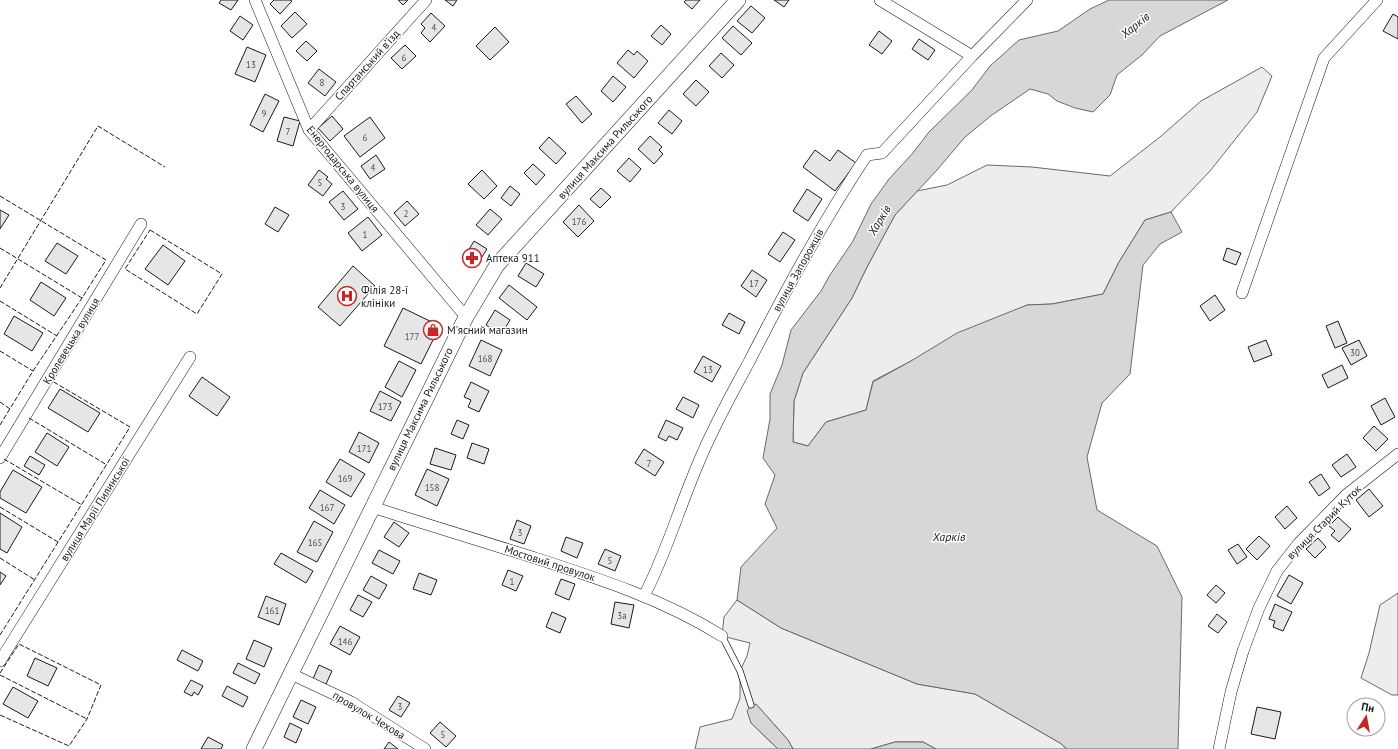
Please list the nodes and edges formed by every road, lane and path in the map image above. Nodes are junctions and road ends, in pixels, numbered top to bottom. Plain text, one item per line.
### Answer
1 (255, 0) edge
2 (426, 0) edge
3 (738, 0) edge
4 (880, 0) edge
5 (1027, 0) edge
6 (1377, 0) edge
7 (972, 56) junction
8 (310, 130) junction
9 (141, 224) dead end
10 (1242, 293) dead end
11 (466, 317) junction
12 (190, 357) dead end
13 (1398, 454) edge
14 (0, 458) edge
15 (372, 506) junction
16 (644, 596) junction
17 (722, 636) joint
18 (0, 661) edge
19 (291, 674) junction
20 (751, 705) dead end
21 (254, 749) edge
22 (425, 749) edge
23 (1220, 749) edge

1 - 8 street, Енергодарська вулиця
2 - 8 street, Спартанський в’їзд
3 - 11 main road, вулиця Максима Рильського
4 - 7 street
5 - 7 street, вулиця Запорожців
6 - 10 street
7 - 16 street, вулиця Запорожців
8 - 11 street, Енергодарська вулиця
9 - 14 street, Кролевецька вулиця
11 - 15 main road, вулиця Максима Рильського
12 - 18 street, вулиця Марії Пилинської
13 - 23 street, вулиця Старий Куток
15 - 16 street, Мостовий провулок
15 - 19 main road, вулиця Максима Рильського
16 - 17 street, Мостовий провулок
17 - 20 lane
19 - 21 main road, вулиця Максима Рильського
19 - 22 street, провулок Чехова

